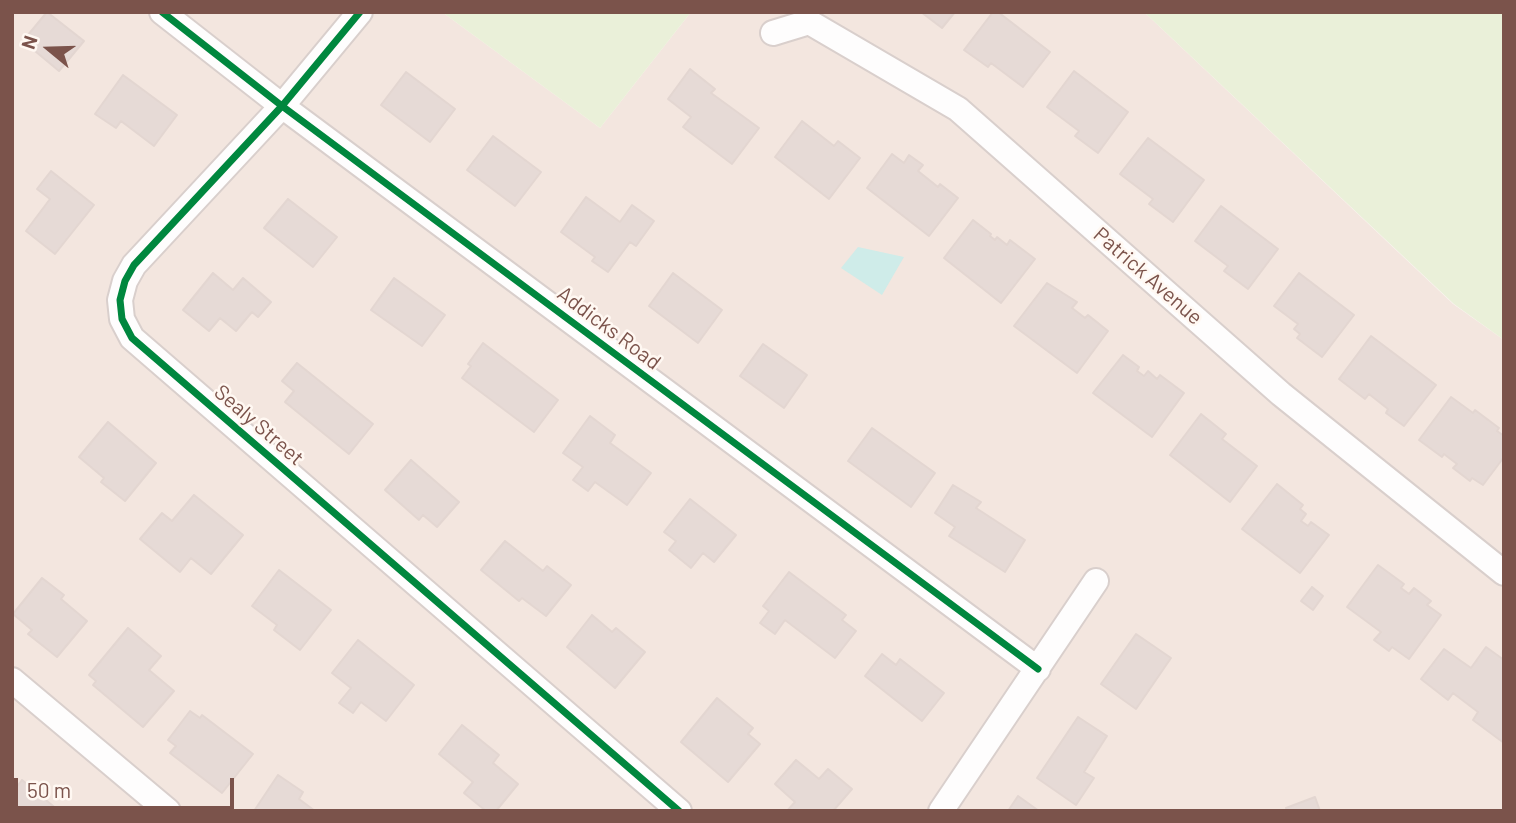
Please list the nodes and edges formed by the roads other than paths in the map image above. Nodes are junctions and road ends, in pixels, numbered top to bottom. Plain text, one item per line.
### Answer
1 (162, 12) edge
2 (360, 12) edge
3 (773, 33) dead end
4 (282, 106) junction
5 (1504, 573) edge
6 (1096, 581) dead end
7 (1038, 669) junction
8 (12, 680) edge
9 (168, 811) edge
10 (679, 811) edge
11 (941, 811) edge

1 - 4 street, Addicks Road
2 - 4 street, Sealy Street
3 - 5 street, Patrick Avenue
4 - 7 street, Addicks Road
4 - 10 street, Sealy Street
6 - 7 street
7 - 11 street
8 - 9 street

